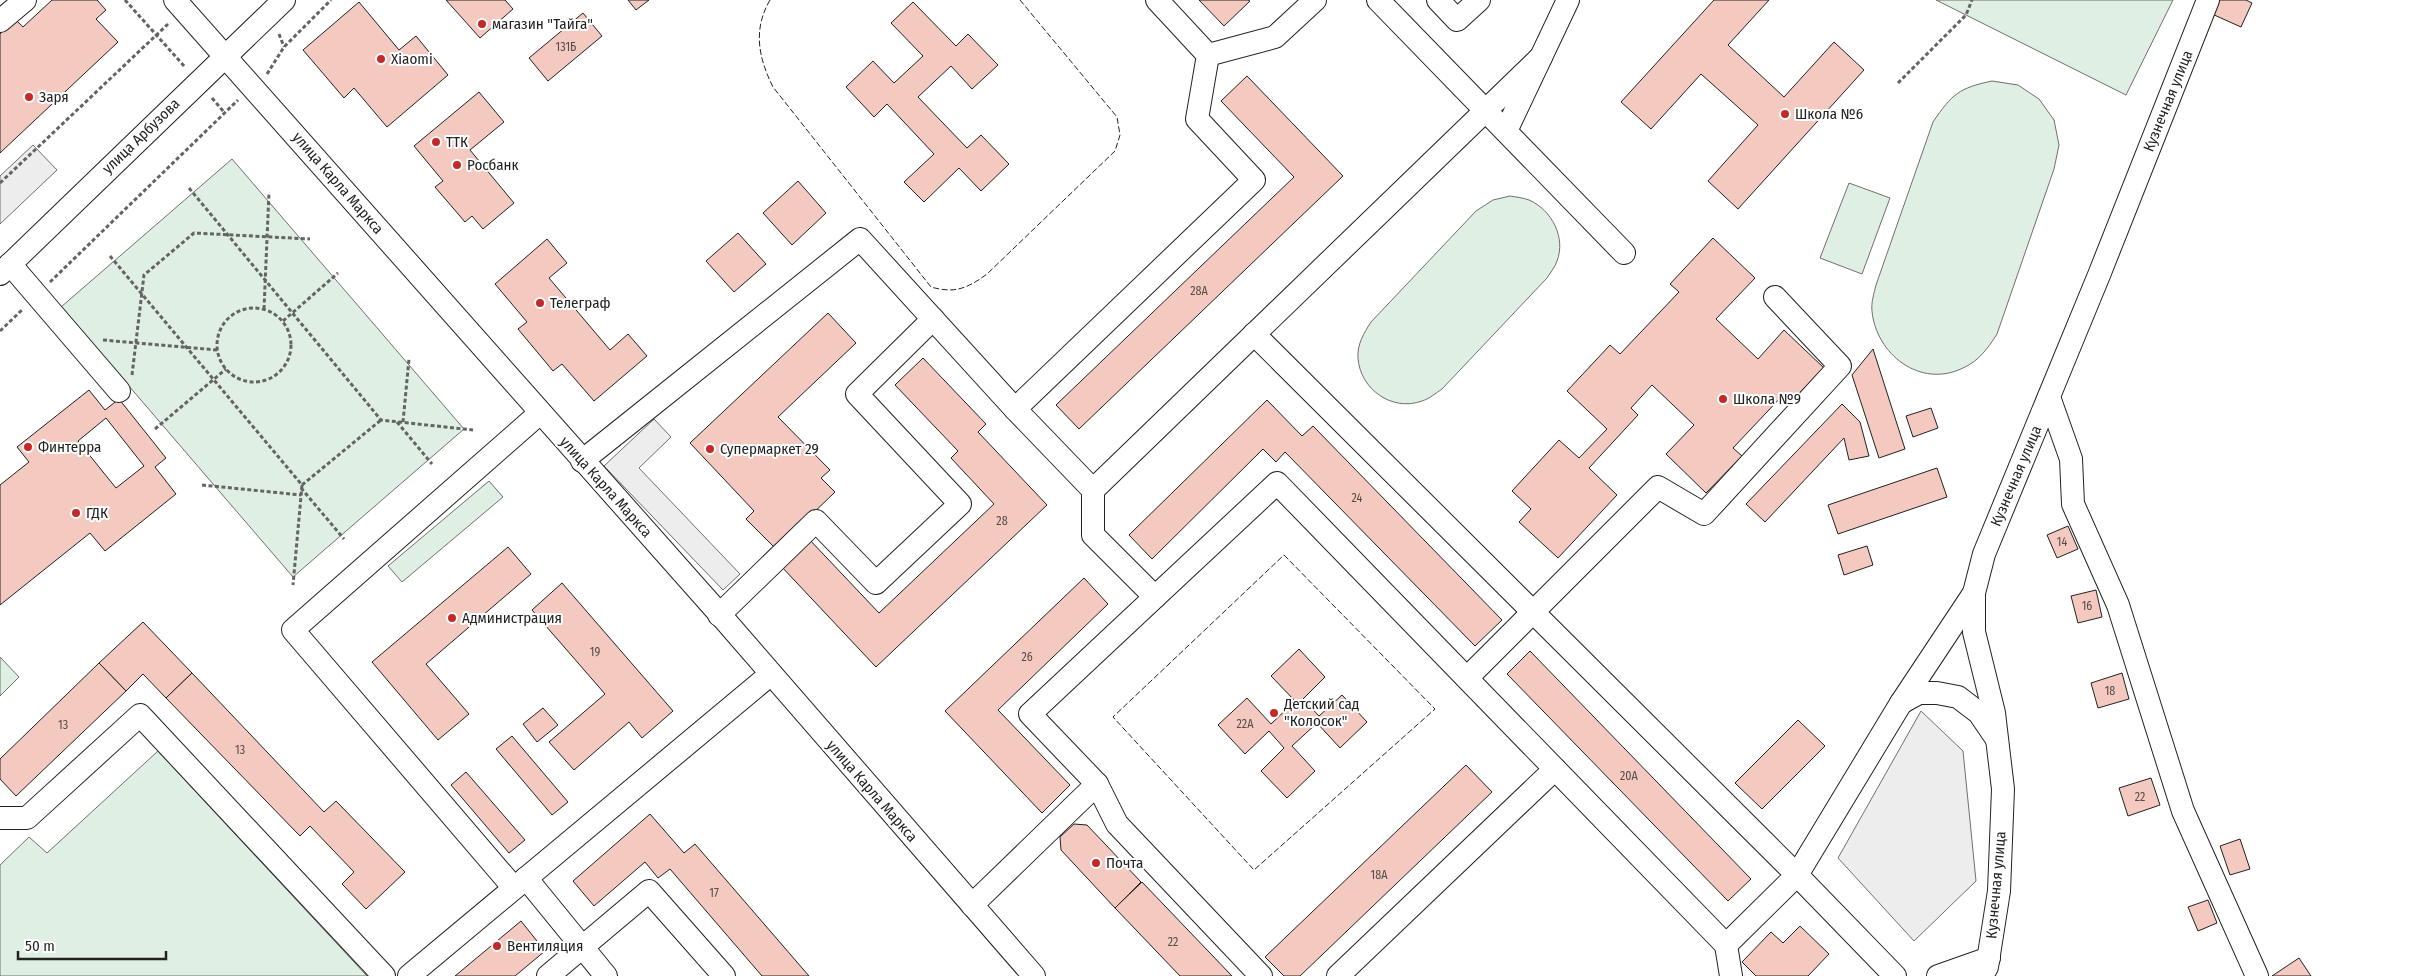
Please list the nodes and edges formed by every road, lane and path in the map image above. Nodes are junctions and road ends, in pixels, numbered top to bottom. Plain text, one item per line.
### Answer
1 (25, 0) edge
2 (126, 0) edge
3 (284, 0) edge
4 (331, 0) edge
5 (1157, 0) edge
6 (1314, 0) edge
7 (1378, 0) edge
8 (1438, 0) edge
9 (1479, 0) edge
10 (1568, 0) edge
11 (1972, 0) edge
12 (2208, 0) edge
13 (179, 5) edge
14 (0, 21) edge
15 (156, 35) junction
16 (1208, 54) junction
17 (225, 56) junction
18 (1541, 57) junction
19 (198, 82) junction
20 (1898, 83) dead end
21 (253, 86) junction
22 (1486, 110) junction
23 (224, 112) junction
24 (1506, 131) junction
25 (0, 183) edge
26 (189, 188) dead end
27 (270, 192) dead end
28 (227, 235) junction
29 (267, 238) junction
30 (310, 239) dead end
31 (1624, 253) dead end
32 (110, 256) dead end
33 (5, 269) edge
34 (338, 273) dead end
35 (265, 280) junction
36 (141, 293) junction
37 (37, 295) junction
38 (1776, 296) dead end
39 (264, 309) junction
40 (292, 313) junction
41 (933, 319) junction
42 (283, 321) junction
43 (0, 331) edge
44 (1254, 334) junction
45 (73, 337) junction
46 (136, 343) junction
47 (188, 348) junction
48 (217, 350) junction
49 (409, 359) dead end
50 (226, 369) junction
51 (214, 379) junction
52 (125, 386) joint
53 (2049, 397) junction
54 (1015, 409) junction
55 (540, 413) junction
56 (381, 420) junction
57 (397, 422) junction
58 (403, 422) junction
59 (155, 429) dead end
60 (472, 430) dead end
61 (582, 461) junction
62 (432, 464) dead end
63 (202, 485) dead end
64 (302, 487) junction
65 (1093, 490) junction
66 (301, 495) junction
67 (344, 539) dead end
68 (293, 585) dead end
69 (1974, 593) junction
70 (1155, 597) junction
71 (1533, 612) junction
72 (719, 615) junction
73 (1982, 663) junction
74 (771, 674) junction
75 (1467, 678) junction
76 (1958, 698) junction
77 (1901, 703) junction
78 (1998, 740) junction
79 (1555, 769) junction
80 (1097, 784) junction
81 (0, 818) edge
82 (1797, 875) junction
83 (520, 883) junction
84 (972, 905) junction
85 (1726, 944) junction
86 (582, 947) junction
87 (1985, 967) edge
88 (384, 976) edge
89 (408, 976) edge
90 (548, 976) edge
91 (606, 976) edge
92 (724, 976) edge
93 (1034, 976) edge
94 (1261, 976) edge
95 (1338, 976) edge
96 (1732, 976) edge
97 (1895, 976) edge
98 (1938, 976) edge
99 (2257, 976) edge

1 - 14 street
2 - 15 path
3 - 17 street, улица Арбузова
4 - 21 path
5 - 16 street
6 - 16 street
7 - 22 street
8 - 9 street
10 - 18 street
11 - 20 path
12 - 53 street, Кузнечная улица
13 - 15 path
13 - 17 street, улица Карла Маркса
15 - 19 path
15 - 25 path
16 - 54 street
17 - 19 street, улица Арбузова
17 - 21 street, улица Карла Маркса
18 - 22 street
18 - 24 street
19 - 23 path
19 - 33 street, улица Арбузова
21 - 23 path
21 - 55 street, улица Карла Маркса
22 - 24 street
22 - 44 street
23 - 37 path
24 - 31 street
26 - 28 path
27 - 29 path
28 - 29 path
28 - 35 path
28 - 36 path
29 - 30 path
29 - 35 path
32 - 36 path
33 - 37 street
34 - 40 path
35 - 39 path
35 - 40 path
36 - 46 path
36 - 47 path
37 - 43 path
37 - 45 street
38 - 71 street
39 - 42 path
39 - 48 path
40 - 42 path
40 - 56 path
41 - 54 street
41 - 61 street
41 - 72 street
42 - 50 path
44 - 65 street
44 - 71 street
45 - 46 path
45 - 52 street
46 - 47 path
46 - 52 path
47 - 48 path
47 - 51 path
48 - 50 path
49 - 58 path
50 - 51 path
51 - 59 path
51 - 64 path
53 - 69 street, Кузнечная улица
53 - 99 street
54 - 65 street
55 - 61 street, улица Карла Маркса
55 - 83 street
56 - 57 path
56 - 64 path
57 - 58 path
57 - 62 path
58 - 60 path
61 - 72 street, улица Карла Маркса
63 - 66 path
64 - 66 path
64 - 67 path
65 - 70 street
66 - 68 path
69 - 73 street, Кузнечная улица
69 - 77 street
70 - 75 street
70 - 80 street
71 - 75 street
71 - 82 street
72 - 74 street, улица Карла Маркса
73 - 76 street
73 - 78 street, Кузнечная улица
74 - 83 street
74 - 84 street, улица Карла Маркса
75 - 79 street
76 - 77 street
76 - 78 street
77 - 82 street
78 - 87 street, Кузнечная улица
79 - 85 street
79 - 95 street
80 - 84 street
80 - 94 street
81 - 88 street
82 - 85 street
82 - 97 street
83 - 86 street
83 - 89 street
84 - 93 street, улица Карла Маркса
85 - 96 street
86 - 90 street
86 - 91 street
86 - 92 street
87 - 98 street

